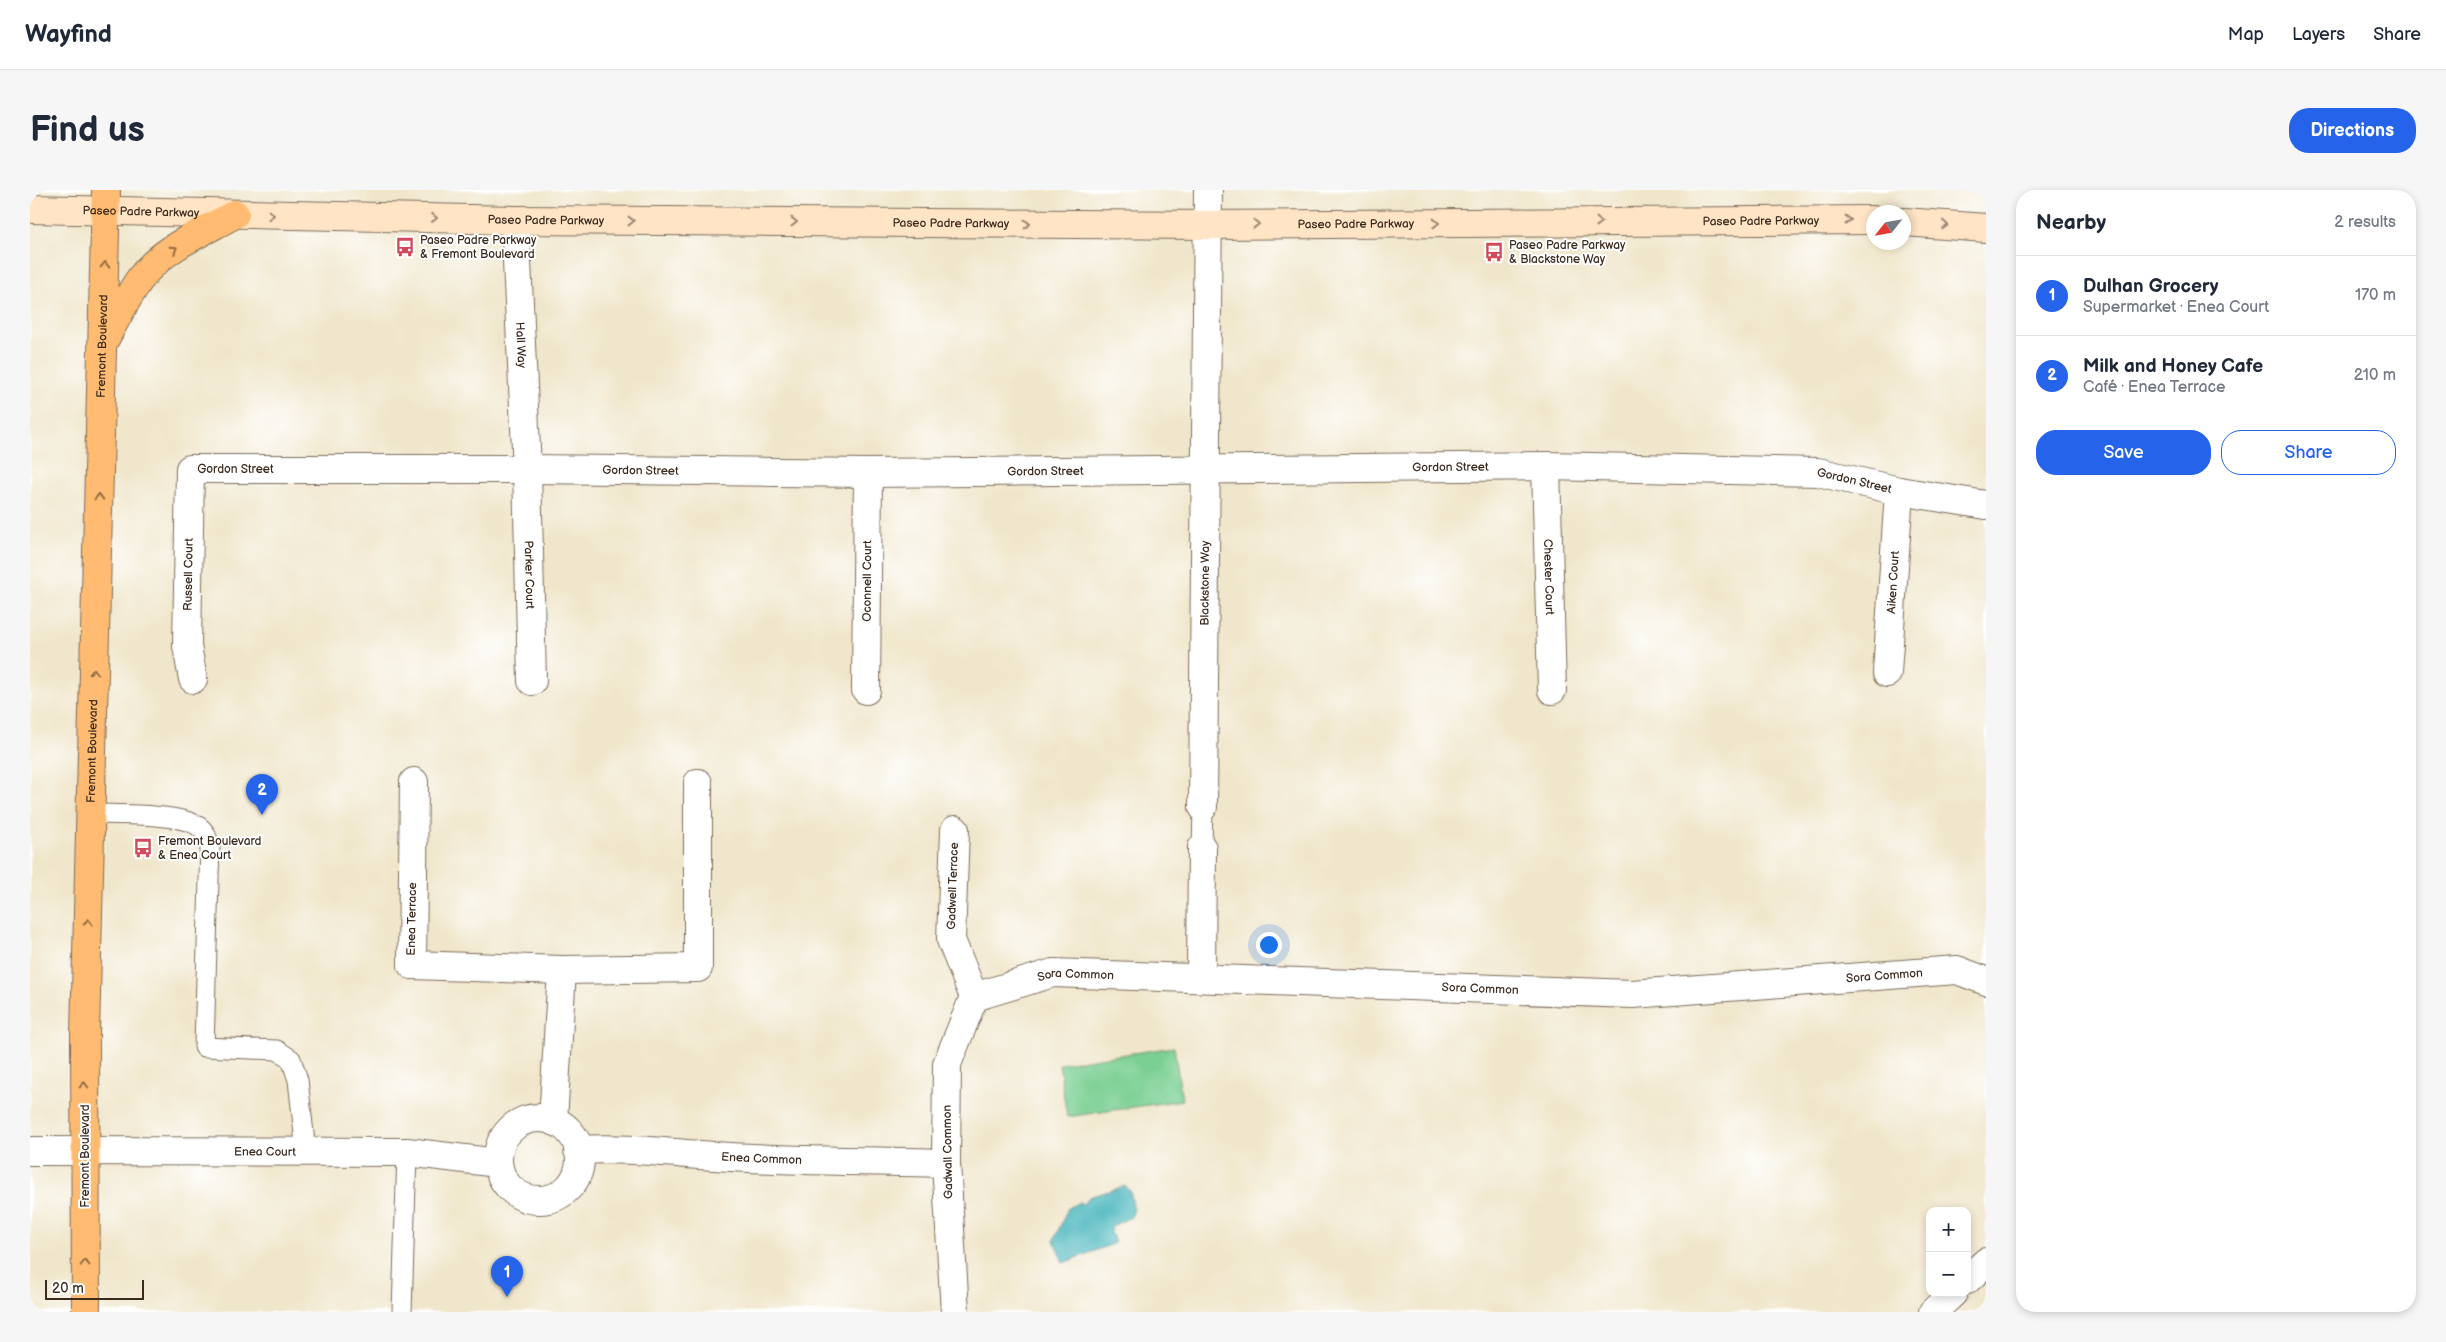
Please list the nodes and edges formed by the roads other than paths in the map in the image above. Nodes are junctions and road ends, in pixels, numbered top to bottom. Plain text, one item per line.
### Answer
1 (1208, 190) edge
2 (106, 200) edge
3 (30, 209) edge
4 (235, 214) junction
5 (515, 220) junction
6 (1866, 220) edge
7 (1911, 223) edge
8 (1207, 225) junction
9 (1986, 228) edge
10 (103, 342) junction
11 (1546, 466) junction
12 (190, 469) joint
13 (527, 469) junction
14 (1206, 469) junction
15 (868, 473) junction
16 (1899, 491) junction
17 (1986, 505) edge
18 (1887, 673) dead end
19 (193, 679) dead end
20 (532, 681) dead end
21 (866, 690) dead end
22 (1552, 690) dead end
23 (414, 782) dead end
24 (698, 784) dead end
25 (1203, 807) joint
26 (91, 814) junction
27 (955, 830) dead end
28 (1202, 848) joint
29 (562, 970) junction
30 (1201, 977) junction
31 (1986, 981) edge
32 (974, 996) junction
33 (553, 1121) junction
34 (578, 1150) junction
35 (30, 1151) edge
36 (84, 1151) junction
37 (306, 1152) junction
38 (407, 1152) junction
39 (498, 1163) junction
40 (946, 1163) junction
41 (1986, 1262) edge
42 (1971, 1276) edge
43 (1949, 1297) edge
44 (86, 1312) edge
45 (402, 1312) edge
46 (954, 1312) edge
47 (1933, 1312) edge

1 - 8 street, Blackstone Way
2 - 3 main road, Paseo Padre Parkway
2 - 4 main road, Paseo Padre Parkway
10 -> 2 main road, Fremont Boulevard
4 -> 5 main road, Paseo Padre Parkway
10 -> 4 main road
5 -> 8 main road, Paseo Padre Parkway
5 - 13 street, Hall Way
8 -> 6 main road, Paseo Padre Parkway
7 -> 9 main road
8 - 14 street, Blackstone Way
26 -> 10 main road, Fremont Boulevard
11 - 14 street, Gordon Street
11 - 16 street, Gordon Street
11 - 22 street, Chester Court
12 - 13 street, Gordon Street
12 - 19 street, Russell Court
13 - 15 street, Gordon Street
13 - 20 street, Parker Court
14 - 15 street, Gordon Street
14 - 25 street, Blackstone Way
15 - 21 street, Oconnell Court
16 - 17 street, Gordon Street
16 - 18 street, Aiken Court
23 - 29 street, Enea Terrace
24 - 29 street, Enea Terrace
25 - 28 lane, Blackstone Way
36 -> 26 main road, Fremont Boulevard
26 - 37 lane
27 - 32 street, Gadwell Terrace
28 - 30 street, Blackstone Way
29 - 33 street
30 - 31 street, Sora Common
30 - 32 street, Sora Common
32 - 40 street, Gadwall Common
33 - 34 street
33 - 39 street
34 - 39 street
34 - 40 street, Enea Common
35 - 36 street, Enea Court
36 - 37 street, Enea Court
44 -> 36 main road, Fremont Boulevard
37 - 38 street, Enea Court
38 - 39 street, Enea Court
38 - 45 lane
40 - 46 street, Gadwall Common
41 - 42 street
43 - 47 street

